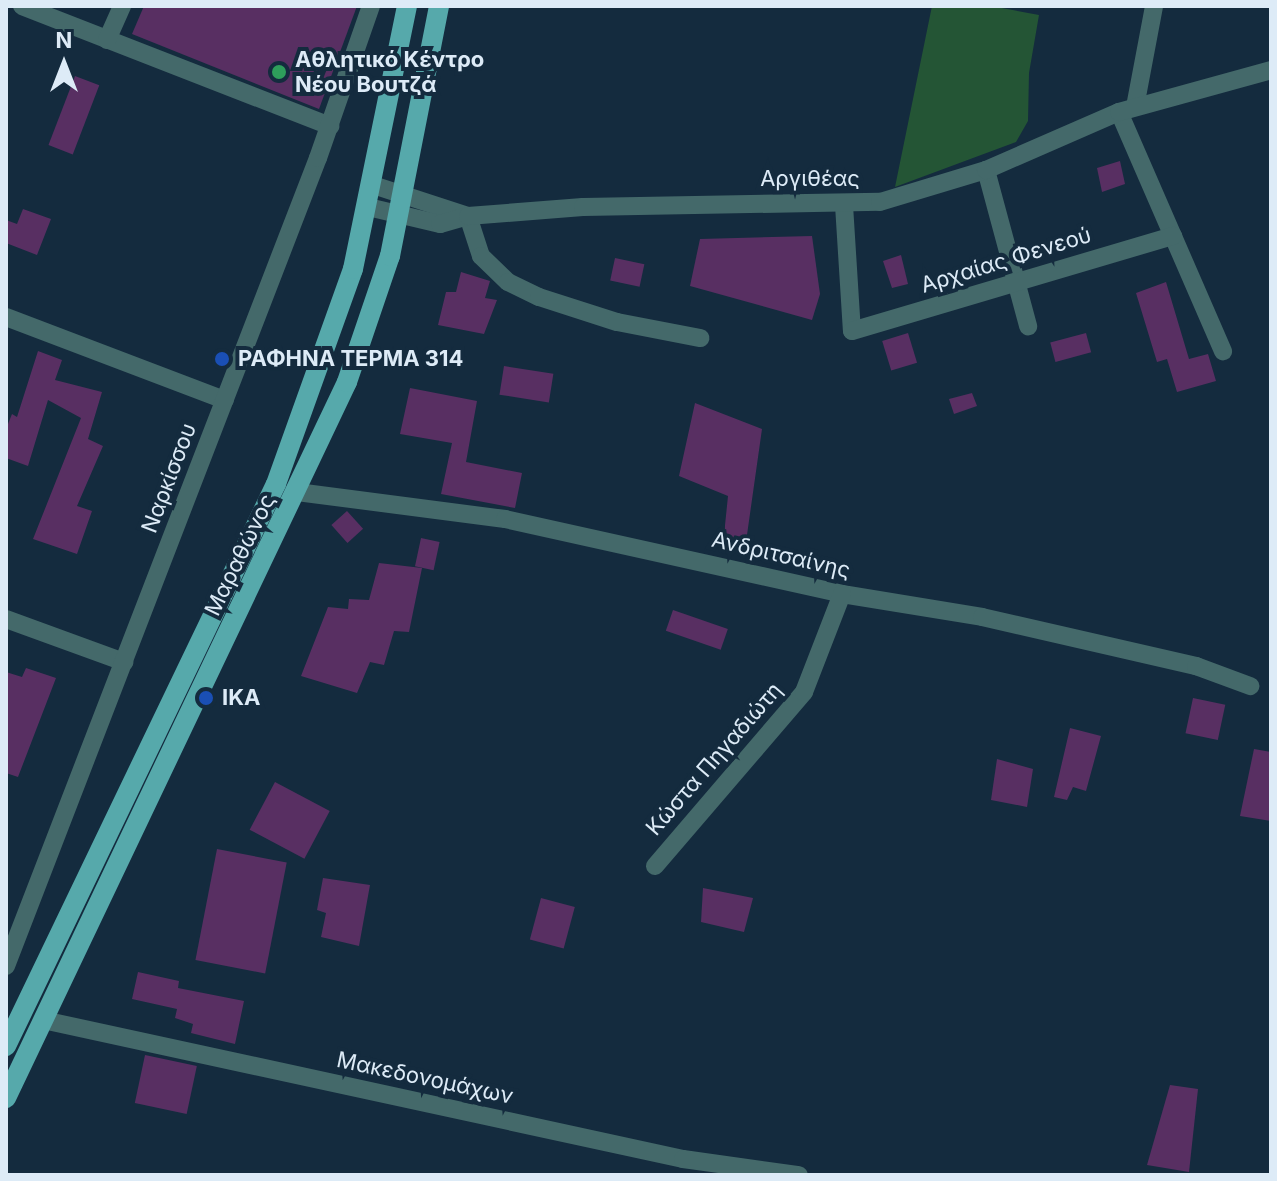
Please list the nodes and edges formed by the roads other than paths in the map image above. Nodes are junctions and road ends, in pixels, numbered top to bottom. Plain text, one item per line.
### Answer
1 (22, 6) edge
2 (122, 6) edge
3 (371, 6) edge
4 (407, 6) edge
5 (439, 6) edge
6 (1154, 6) edge
7 (107, 40) junction
8 (1271, 70) edge
9 (1127, 110) junction
10 (330, 126) junction
11 (986, 170) junction
12 (373, 185) junction
13 (404, 193) junction
14 (844, 205) junction
15 (368, 207) junction
16 (468, 216) junction
17 (398, 217) junction
18 (1173, 236) junction
19 (1013, 281) junction
20 (6, 317) edge
21 (1028, 326) dead end
22 (700, 338) dead end
23 (1223, 351) dead end
24 (225, 400) junction
25 (297, 492) junction
26 (842, 594) junction
27 (6, 619) edge
28 (124, 662) junction
29 (1250, 686) dead end
30 (655, 866) dead end
31 (11, 940) edge
32 (6, 966) edge
33 (43, 1020) junction
34 (6, 1046) edge
35 (6, 1098) edge
36 (799, 1175) edge

1 - 7 street
2 - 7 street
3 - 10 street, Ναρκίσσου
4 - 12 main road, Μαραθώνος
5 - 13 main road, Μαραθώνος
6 - 9 street
7 - 10 street
8 - 9 street, Αργιθέας
9 - 11 street, Αργιθέας
9 - 18 street
10 - 24 street, Ναρκίσσου
11 - 14 street, Αργιθέας
11 - 19 street
12 - 13 street
12 - 15 main road, Μαραθώνος
13 - 16 street
13 - 17 main road, Μαραθώνος
14 - 16 street, Αργιθέας
14 - 19 street, Αρχαίας Φενεού
15 - 17 street, Αργιθέας
15 - 34 main road, Μαραθώνος
16 - 17 street, Αργιθέας
16 - 22 street
17 - 25 main road, Μαραθώνος
18 - 19 street, Αρχαίας Φενεού
18 - 23 street
19 - 21 street
20 - 24 street
24 - 28 street, Ναρκίσσου
25 - 26 street, Ανδριτσαίνης
25 - 33 main road, Μαραθώνος
26 - 29 street, Ανδριτσαίνης
26 - 30 street, Κώστα Πηγαδιώτη
27 - 28 street
28 - 31 street, Ναρκίσσου
31 - 32 street, Ναρκίσσου
33 - 35 main road, Μαραθώνος
33 - 36 street, Μακεδονομάχων

